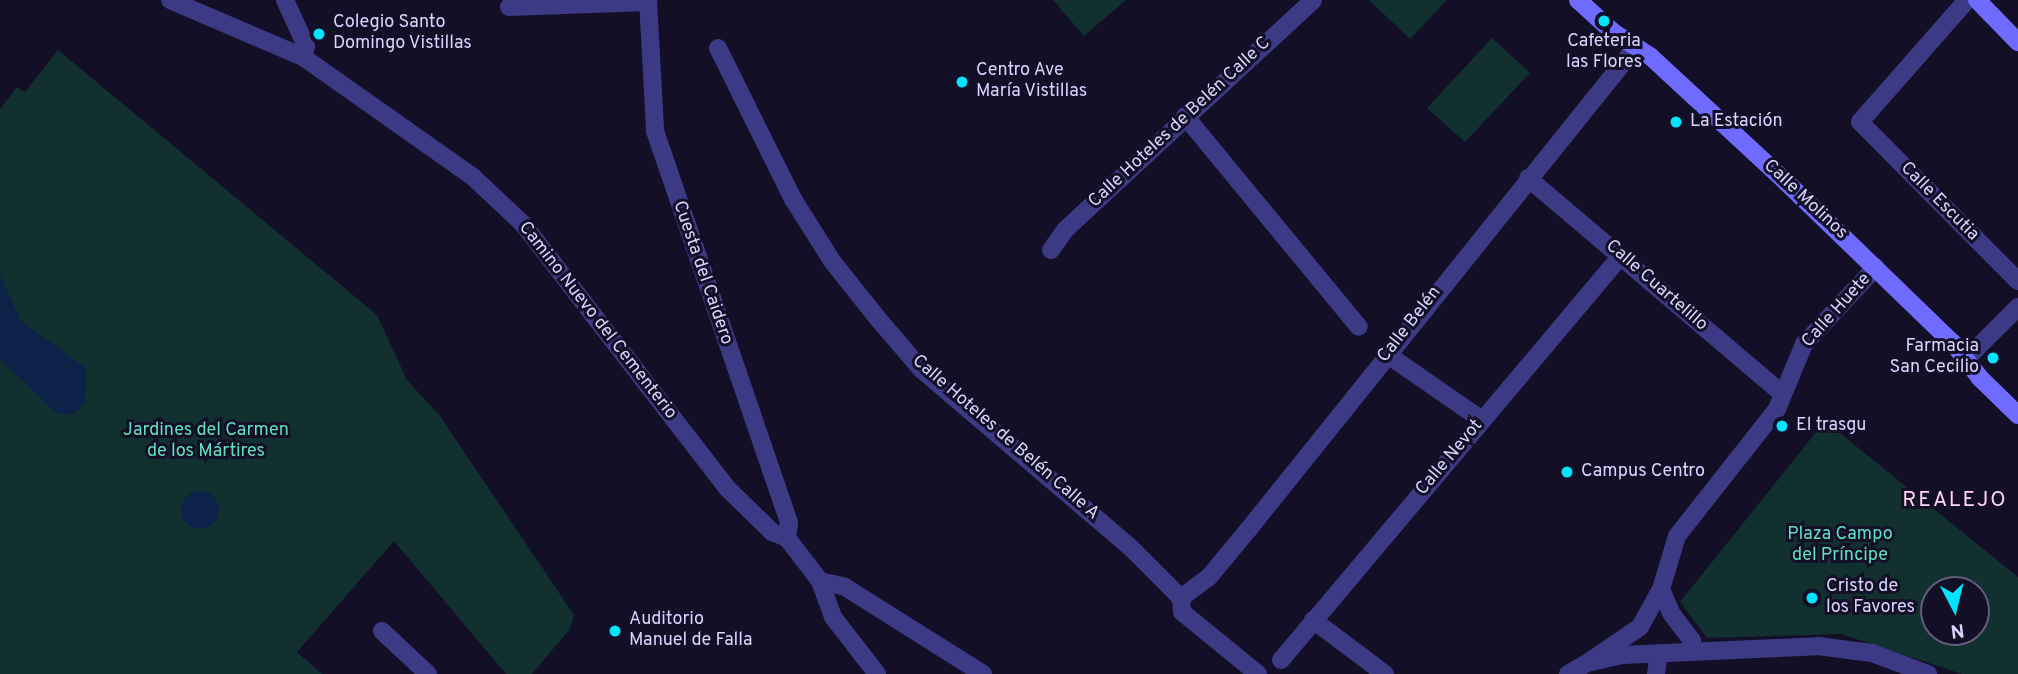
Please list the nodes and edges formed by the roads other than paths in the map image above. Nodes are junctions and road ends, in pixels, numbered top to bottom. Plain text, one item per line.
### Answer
1 (170, 0) edge
2 (285, 0) edge
3 (1313, 0) edge
4 (1578, 0) edge
5 (1968, 0) edge
6 (1977, 0) edge
7 (648, 1) edge
8 (509, 7) dead end
9 (2018, 42) edge
10 (718, 48) dead end
11 (1635, 48) junction
12 (303, 57) junction
13 (1185, 116) junction
14 (1528, 178) junction
15 (1051, 250) dead end
16 (1620, 257) junction
17 (1876, 267) junction
18 (2018, 281) edge
19 (2018, 307) edge
20 (1359, 327) dead end
21 (1388, 355) junction
22 (1966, 359) junction
23 (1783, 394) junction
24 (2018, 415) edge
25 (1482, 421) junction
26 (787, 537) junction
27 (820, 581) junction
28 (1661, 589) junction
29 (1181, 598) junction
30 (1313, 620) junction
31 (382, 631) dead end
32 (1693, 651) junction
33 (1659, 653) junction
34 (1281, 660) dead end
35 (1587, 663) junction
36 (428, 674) edge
37 (877, 674) edge
38 (983, 674) edge
39 (1258, 674) edge
40 (1384, 674) edge
41 (1568, 674) edge
42 (1656, 674) edge
43 (1928, 674) edge

1 - 12 street, Camino Nuevo del Cementerio
2 - 12 street
3 - 13 street, Calle Hoteles de Belén Calle C
4 - 11 main road, Calle Molinos
5 - 18 street, Calle Escutia
6 - 9 main road
7 - 8 street, Cuesta del Caidero
7 - 26 street, Cuesta del Caidero
10 - 29 street, Calle Hoteles de Belén Calle A
11 - 14 street, Calle Belén
11 - 17 main road, Calle Molinos
12 - 26 street, Camino Nuevo del Cementerio
13 - 15 street, Calle Hoteles de Belén Calle C
13 - 20 street
14 - 16 street, Calle Cuartelillo
14 - 21 street, Calle Belén
16 - 23 street, Calle Cuartelillo
16 - 25 street, Calle Nevot
17 - 22 main road, Calle Molinos
17 - 23 street, Calle Huete
19 - 22 street
21 - 25 street
21 - 29 street, Calle Belén
22 - 24 main road, Calle Molinos
23 - 28 street
25 - 30 street, Calle Nevot
26 - 27 street
27 - 37 street
27 - 38 street
28 - 32 street
28 - 35 street
29 - 39 street, Calle Hoteles de Belén Calle A
30 - 34 street, Calle Nevot
30 - 40 street
31 - 36 street
32 - 33 street
32 - 43 street
33 - 35 street
33 - 42 street
35 - 41 street

